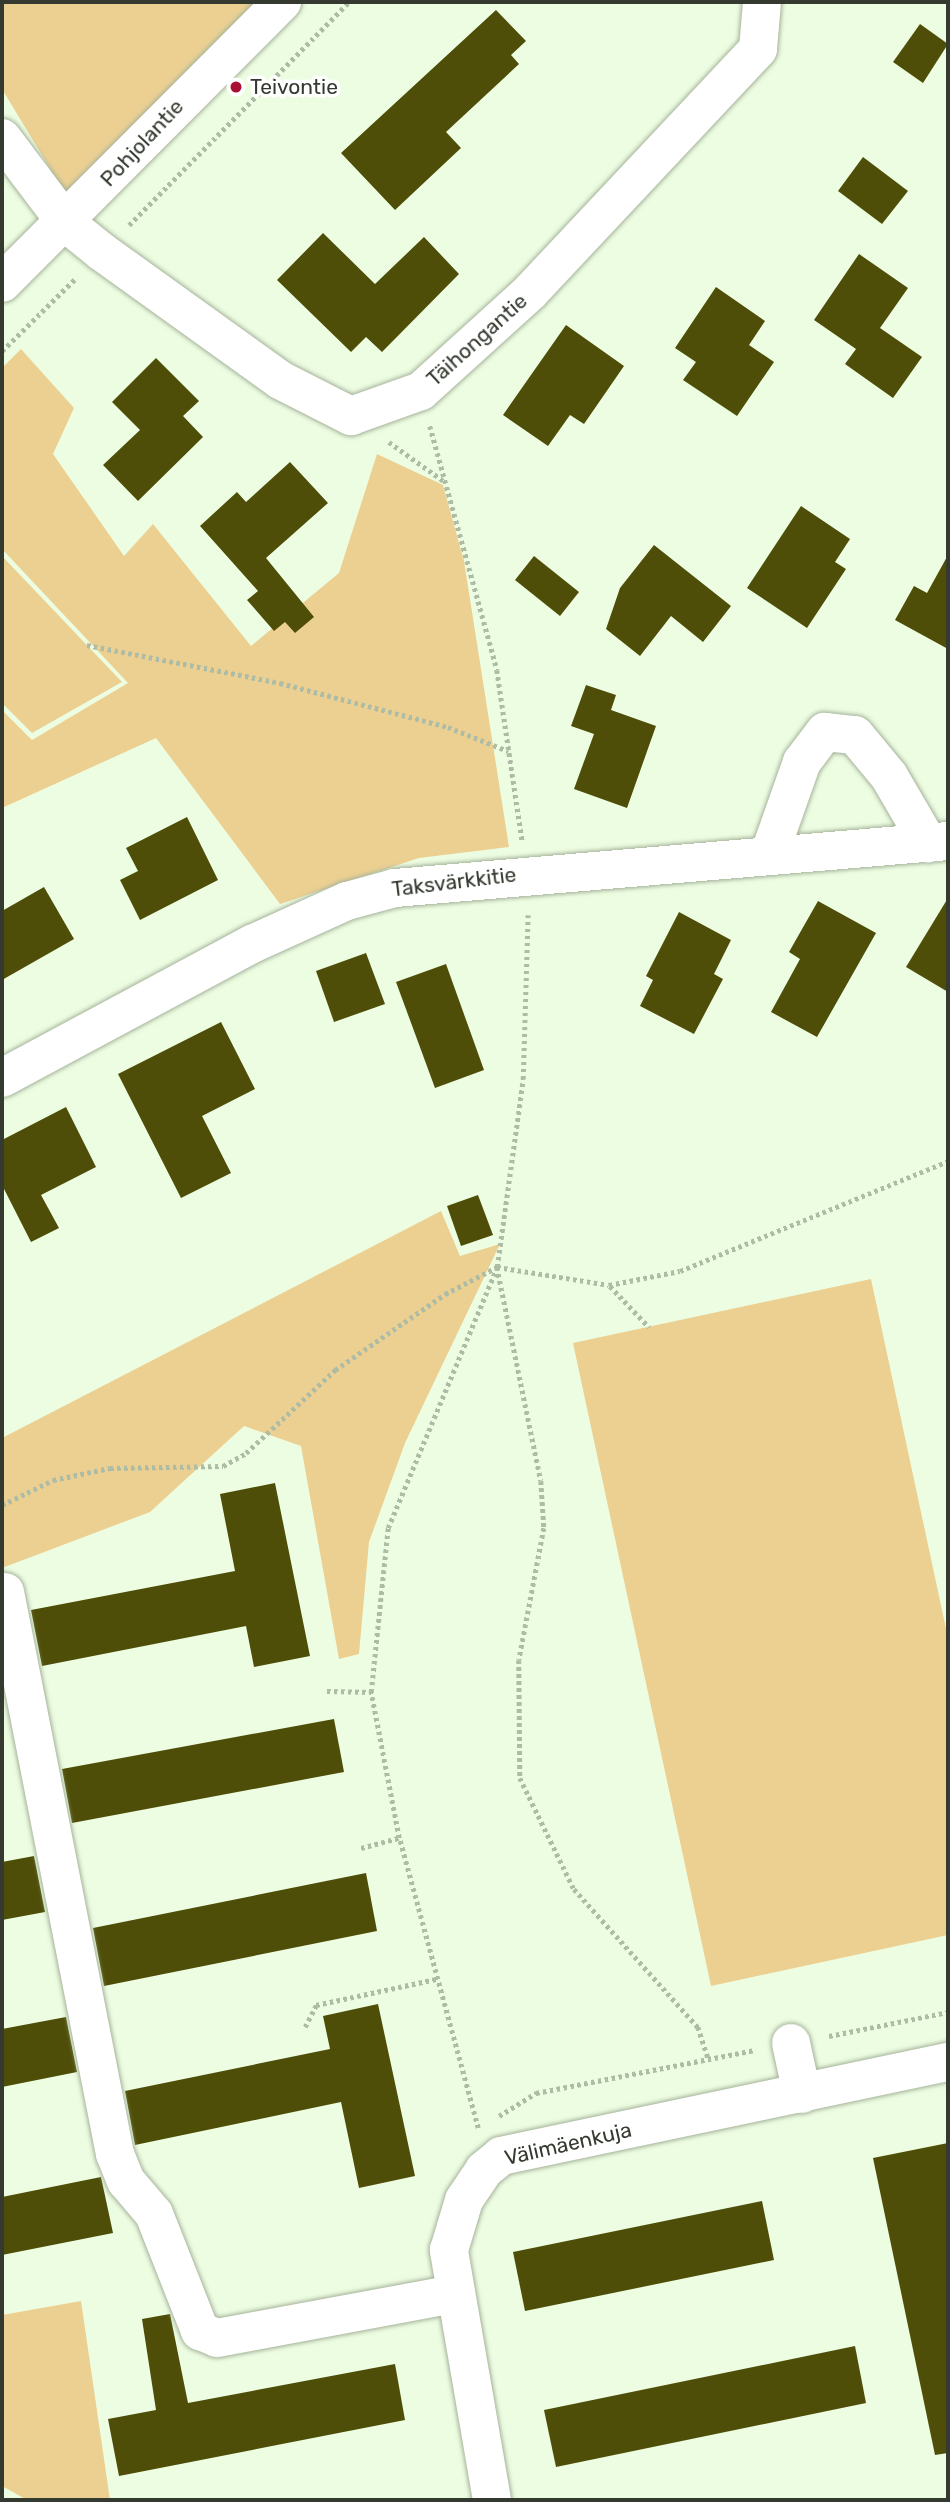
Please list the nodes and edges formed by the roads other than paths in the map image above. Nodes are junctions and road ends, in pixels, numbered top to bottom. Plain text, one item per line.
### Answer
1 (282, 2) edge
2 (762, 2) edge
3 (2, 138) edge
4 (66, 223) junction
5 (2, 284) edge
6 (938, 842) edge
7 (769, 855) junction
8 (2, 1078) edge
9 (5, 1592) dead end
10 (791, 2043) road end
11 (948, 2062) edge
12 (802, 2094) junction
13 (455, 2294) junction
14 (492, 2500) edge

1 - 4 street, Pohjolantie
2 - 4 street, Täihongantie
3 - 4 street
4 - 5 street, Pohjolantie
6 - 7 street, Taksvärkkitie
6 - 7 street
7 - 8 street, Taksvärkkitie
9 - 13 street
10 - 12 street
11 - 12 street, Välimäenkuja
12 - 13 street, Välimäenkuja
13 - 14 street, Välimäenkuja

